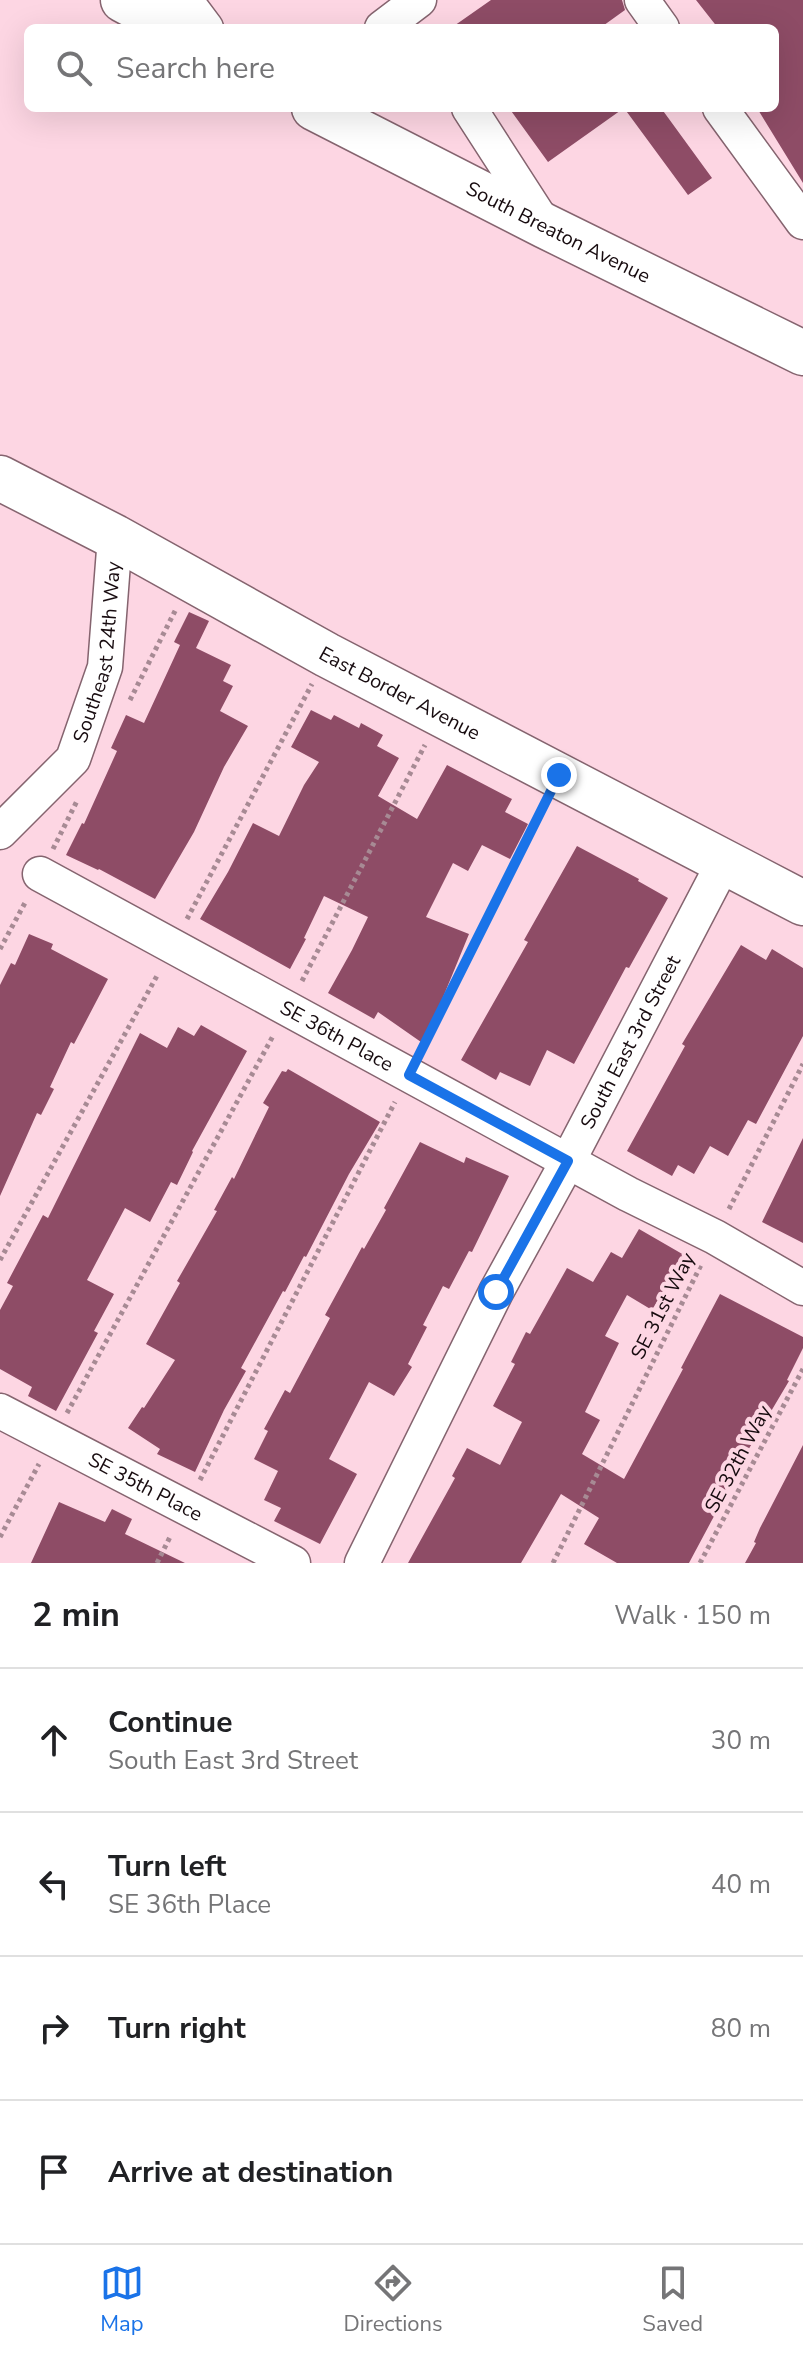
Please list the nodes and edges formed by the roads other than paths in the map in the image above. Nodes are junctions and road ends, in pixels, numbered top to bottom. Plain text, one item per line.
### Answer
1 (123, 0) edge
2 (185, 0) edge
3 (642, 0) edge
4 (168, 24) edge
5 (203, 24) edge
6 (659, 24) edge
7 (322, 112) edge
8 (472, 112) edge
9 (723, 112) edge
10 (803, 222) edge
11 (545, 226) junction
12 (803, 353) edge
13 (0, 478) edge
14 (115, 537) junction
15 (0, 832) edge
16 (724, 862) junction
17 (40, 874) dead end
18 (803, 903) edge
19 (568, 1161) junction
20 (803, 1288) edge
21 (0, 1411) edge
22 (293, 1563) edge
23 (362, 1563) edge

1 - 4 street
2 - 5 street
3 - 6 street
7 - 11 street, South Breaton Avenue
8 - 11 street
9 - 10 street
11 - 12 street, South Breaton Avenue
13 - 14 street, East Border Avenue
14 - 15 street, Southeast 24th Way
14 - 16 street, East Border Avenue
16 - 18 street, East Border Avenue
16 - 19 street, South East 3rd Street
17 - 19 street, SE 36th Place
19 - 20 street, SE 36th Place
19 - 23 street, South East 3rd Street
21 - 22 street, SE 35th Place

